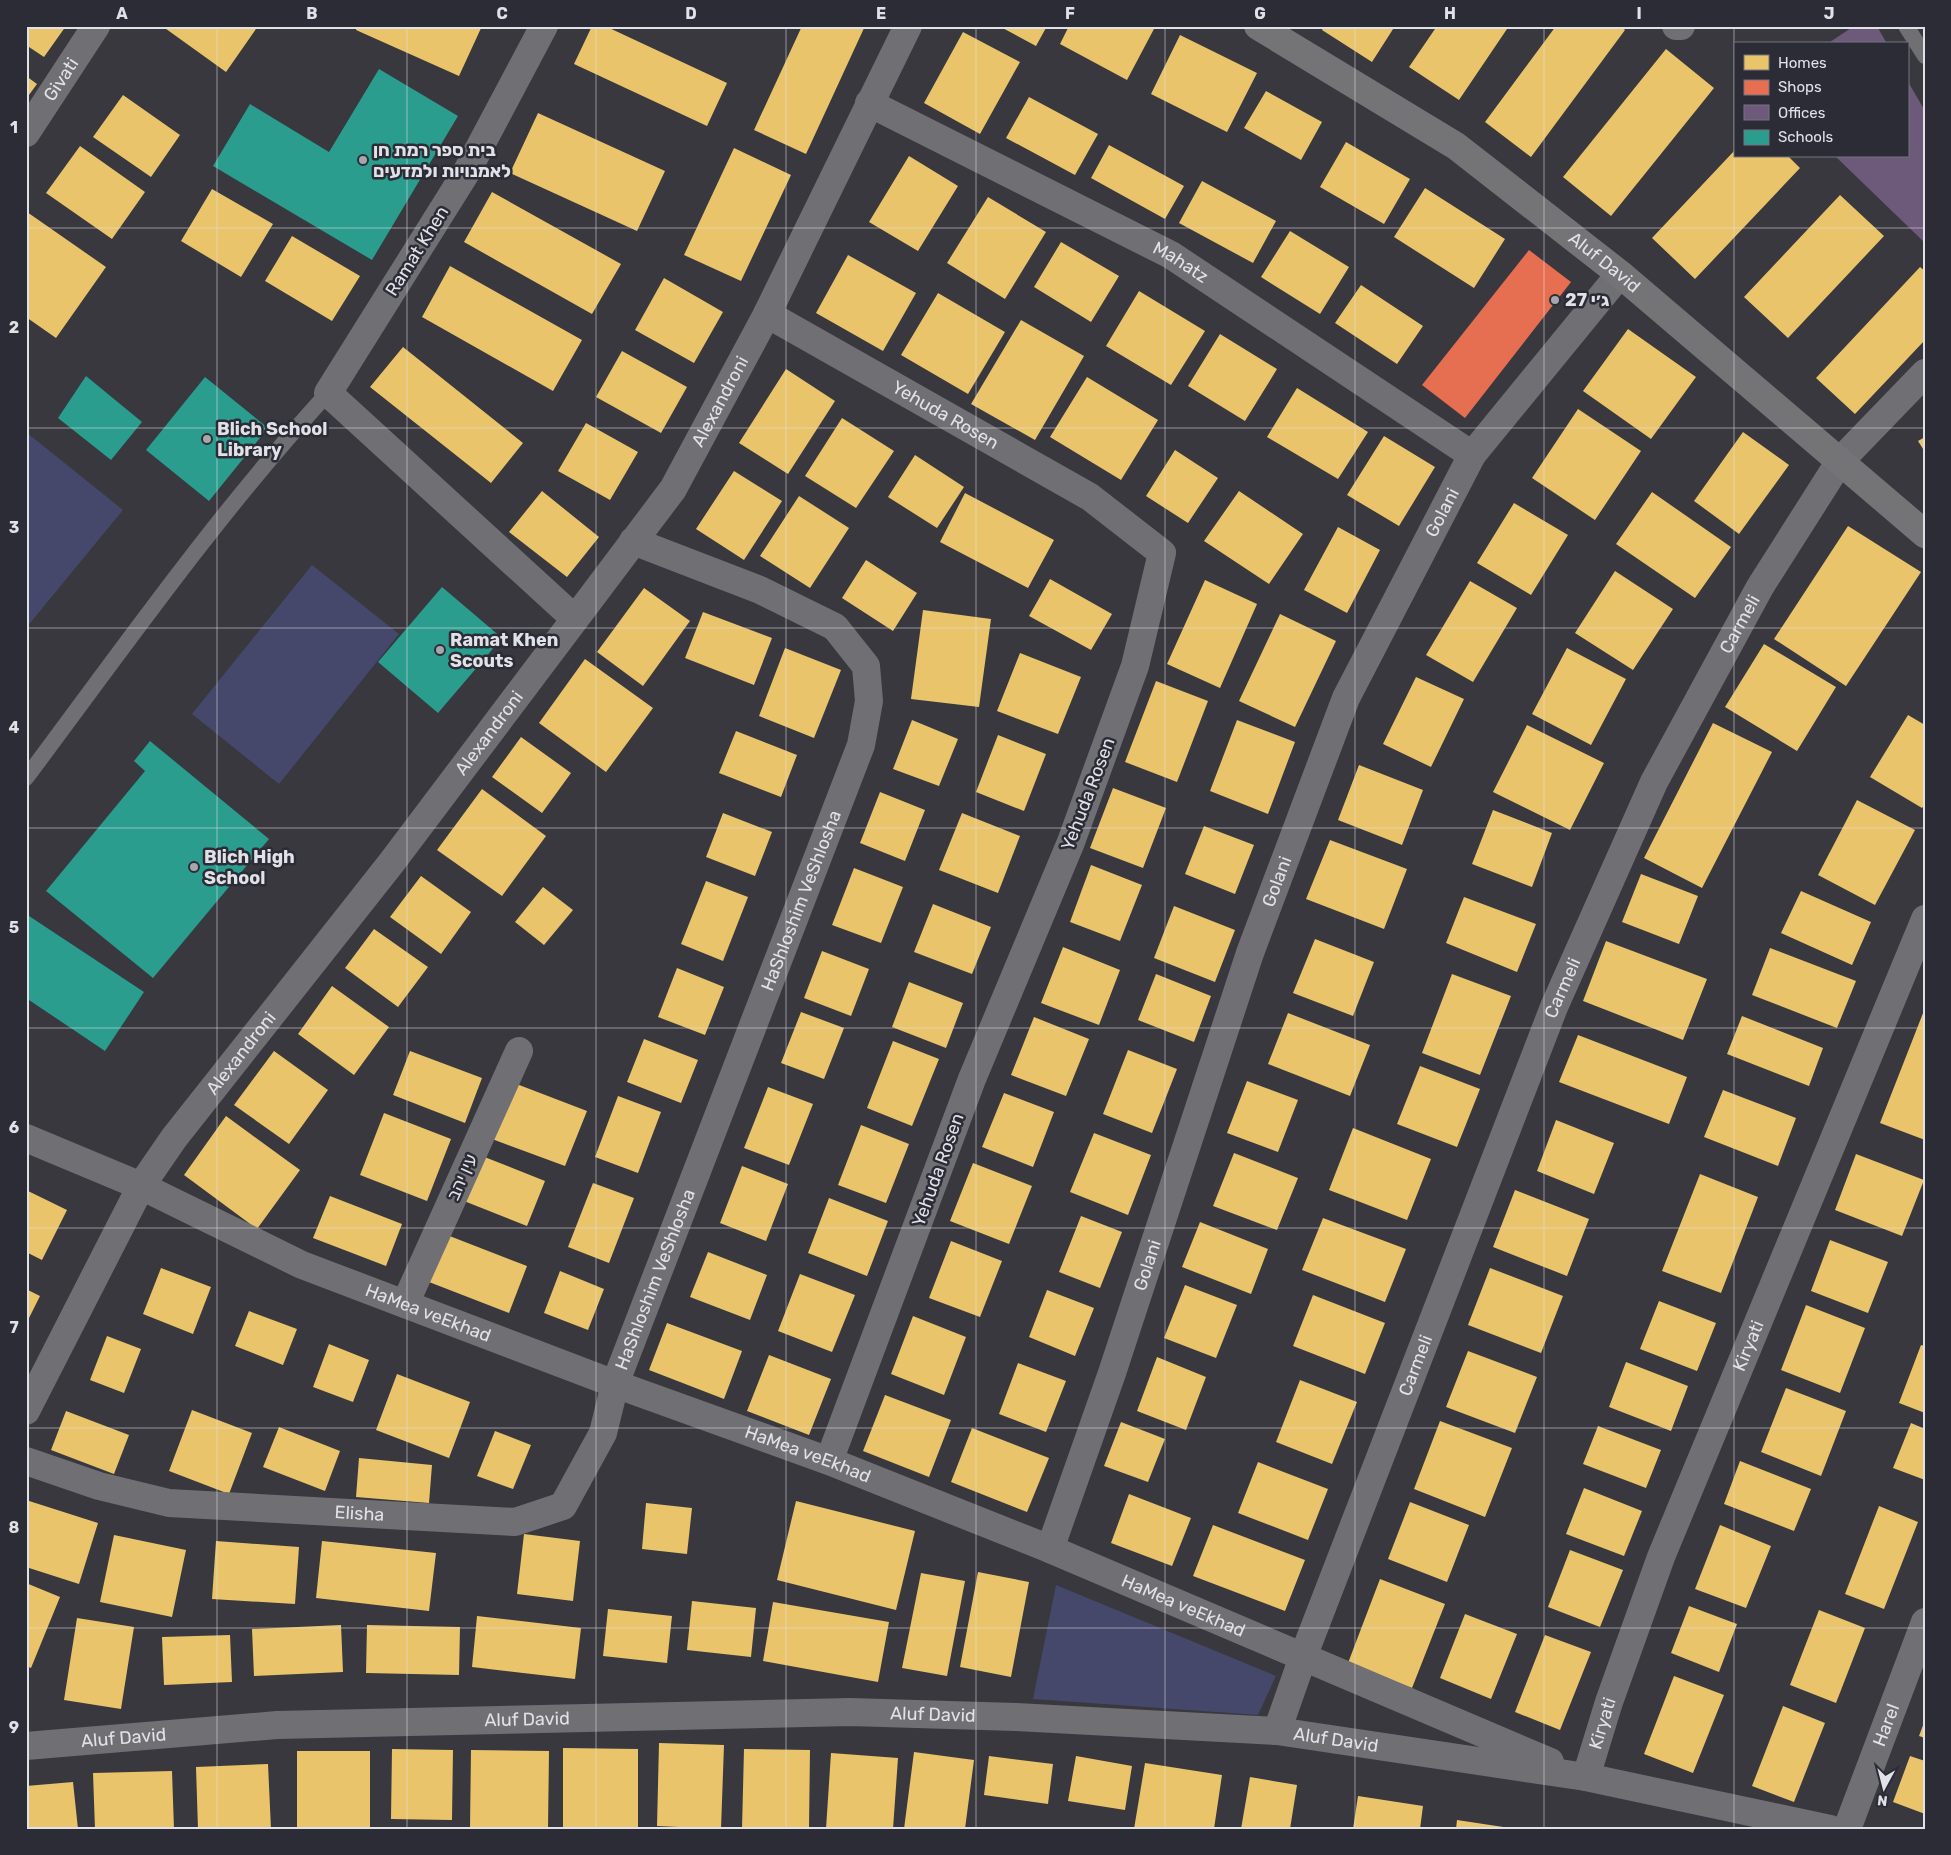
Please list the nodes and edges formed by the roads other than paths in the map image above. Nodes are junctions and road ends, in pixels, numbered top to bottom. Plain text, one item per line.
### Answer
1 (96, 26) edge
2 (544, 26) edge
3 (908, 26) edge
4 (1258, 26) edge
5 (1676, 26) edge
6 (1681, 26) edge
7 (1906, 26) edge
8 (1925, 56) edge
9 (869, 103) junction
10 (26, 133) edge
11 (1620, 274) junction
12 (767, 314) junction
13 (1925, 373) edge
14 (328, 393) junction
15 (1472, 455) junction
16 (1840, 461) junction
17 (1925, 534) edge
18 (633, 541) junction
19 (574, 618) junction
20 (26, 778) edge
21 (1925, 919) edge
22 (519, 1051) dead end
23 (26, 1138) edge
24 (141, 1186) junction
25 (405, 1304) junction
26 (615, 1384) junction
27 (26, 1412) edge
28 (26, 1461) edge
29 (829, 1461) junction
30 (1050, 1549) junction
31 (1925, 1622) edge
32 (1303, 1657) junction
33 (1277, 1731) junction
34 (26, 1746) edge
35 (1586, 1777) junction
36 (1830, 1829) edge
37 (1847, 1829) edge

1 - 10 street, Givati
2 - 14 street, Ramat Khen
3 - 9 street, Alexandroni
4 - 11 street, Aluf David
5 - 6 street
7 - 8 lane
9 - 12 street, Alexandroni
9 - 15 street, Mahatz
11 - 15 street, Golani
11 - 16 street, Aluf David
12 - 18 street, Alexandroni
12 - 29 street, Yehuda Rosen
13 - 16 street, Carmeli
14 - 19 street
14 - 20 lane
15 - 30 street, Golani
16 - 17 street, Aluf David
16 - 32 street, Carmeli
18 - 19 street, Alexandroni
18 - 26 street, HaShloshim VeShlosha
19 - 24 street, Alexandroni
21 - 35 street, Kiryati
22 - 25 street, עין יהב
23 - 24 street, HaMea veEkhad
24 - 25 street, HaMea veEkhad
24 - 27 street, Alexandroni
25 - 26 street, HaMea veEkhad
26 - 28 street, Elisha
26 - 29 street, HaMea veEkhad
29 - 30 street, HaMea veEkhad
30 - 32 street, HaMea veEkhad
31 - 37 street, Harel
32 - 33 street, Carmeli
32 - 35 street, HaMea veEkhad
33 - 34 street, Aluf David
33 - 35 street, Aluf David
35 - 36 street, Aluf David

